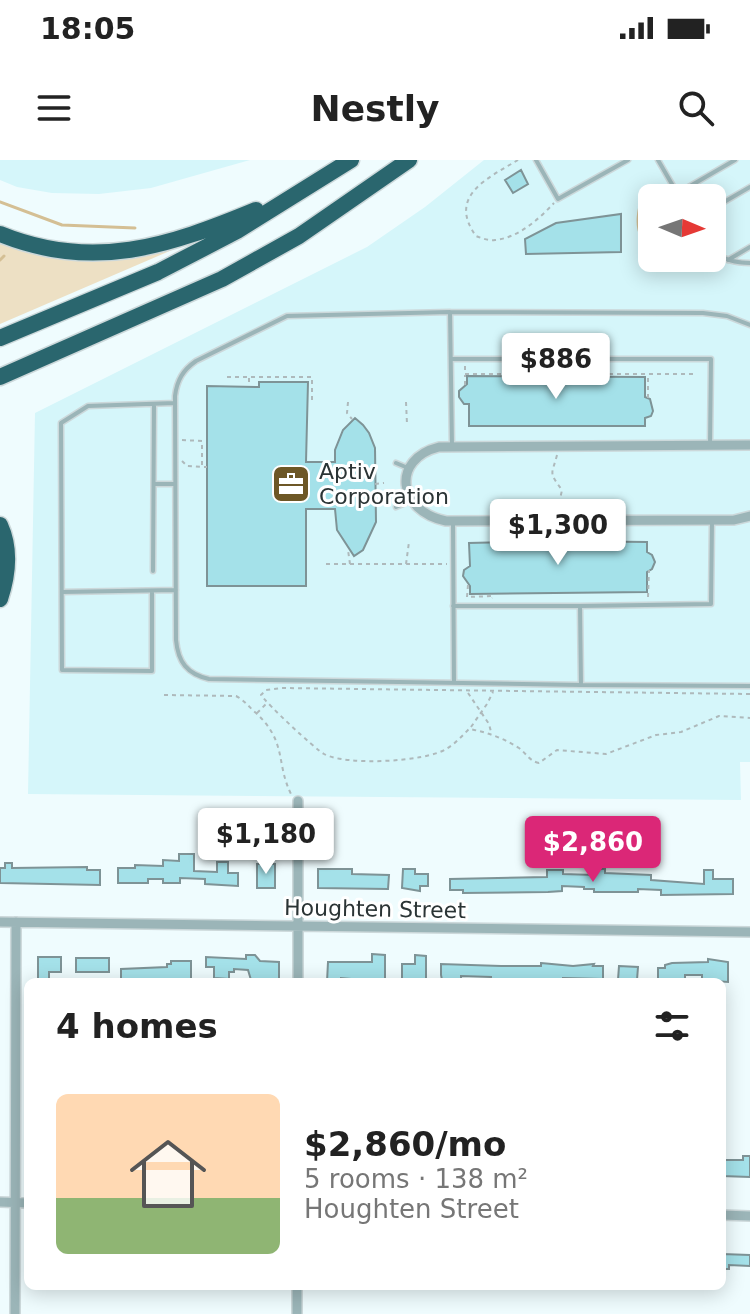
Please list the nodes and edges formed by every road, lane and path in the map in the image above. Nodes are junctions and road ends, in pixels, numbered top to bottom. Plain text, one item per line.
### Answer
1 (351, 160) edge
2 (409, 160) edge
3 (518, 160) edge
4 (536, 160) edge
5 (613, 160) edge
6 (628, 160) edge
7 (658, 160) edge
8 (735, 160) edge
9 (616, 166) junction
10 (672, 184) edge
11 (698, 184) edge
12 (750, 187) edge
13 (309, 188) junction
14 (558, 199) junction
15 (726, 201) edge
16 (0, 234) edge
17 (750, 247) edge
18 (728, 260) joint
19 (750, 263) edge
20 (450, 312) junction
21 (750, 325) edge
22 (0, 338) edge
23 (451, 359) junction
24 (466, 359) junction
25 (465, 374) junction
26 (648, 374) junction
27 (697, 374) dead end
28 (0, 377) edge
29 (227, 377) dead end
30 (248, 377) junction
31 (465, 385) dead end
32 (249, 386) dead end
33 (648, 398) dead end
34 (312, 402) dead end
35 (348, 402) dead end
36 (406, 402) dead end
37 (175, 403) junction
38 (154, 405) junction
39 (352, 419) dead end
40 (407, 424) dead end
41 (181, 440) dead end
42 (710, 445) junction
43 (750, 445) edge
44 (452, 446) junction
45 (557, 450) dead end
46 (182, 461) dead end
47 (396, 463) dead end
48 (202, 467) junction
49 (207, 467) dead end
50 (410, 468) junction
51 (384, 483) dead end
52 (154, 484) junction
53 (175, 484) junction
54 (375, 484) dead end
55 (410, 501) junction
56 (396, 507) dead end
57 (557, 514) dead end
58 (750, 516) edge
59 (712, 520) junction
60 (453, 521) junction
61 (557, 524) dead end
62 (0, 525) edge
63 (557, 541) dead end
64 (409, 542) dead end
65 (348, 550) dead end
66 (326, 564) dead end
67 (350, 564) junction
68 (406, 564) junction
69 (447, 564) dead end
70 (649, 570) dead end
71 (153, 571) dead end
72 (468, 585) dead end
73 (176, 590) junction
74 (152, 591) junction
75 (62, 592) junction
76 (648, 598) dead end
77 (0, 599) edge
78 (492, 600) dead end
79 (453, 606) junction
80 (580, 606) junction
81 (454, 683) junction
82 (496, 684) junction
83 (581, 685) junction
84 (750, 686) edge
85 (467, 689) junction
86 (492, 692) junction
87 (750, 694) edge
88 (164, 695) dead end
89 (268, 702) junction
90 (482, 712) junction
91 (257, 714) junction
92 (750, 718) edge
93 (469, 729) junction
94 (491, 733) junction
95 (298, 801) joint
96 (0, 922) edge
97 (16, 922) junction
98 (298, 926) junction
99 (750, 932) edge
100 (298, 978) edge
101 (0, 1202) edge
102 (15, 1203) junction
103 (24, 1203) edge
104 (726, 1215) edge
105 (750, 1216) edge
106 (297, 1290) edge
107 (15, 1314) edge
108 (297, 1314) edge

1 - 13 highway
2 - 28 highway
3 - 14 path
4 - 14 lane
5 - 9 lane
6 - 9 lane
7 - 10 lane
8 - 11 lane
9 - 14 lane
12 - 15 lane
13 - 16 highway
13 - 22 highway
17 - 18 lane
18 - 19 lane
20 - 21 lane
20 - 23 lane
20 - 37 lane
23 - 24 lane
23 - 44 lane
24 - 25 path
24 - 42 lane
25 - 26 path
25 - 31 path
26 - 27 path
26 - 33 path
29 - 30 path
30 - 32 path
30 - 34 path
35 - 39 path
36 - 40 path
37 - 38 lane
37 - 53 lane
38 - 52 lane
38 - 75 lane
41 - 48 path
42 - 43 street
42 - 44 street
44 - 50 street
45 - 57 path
46 - 48 path
47 - 50 lane
48 - 49 path
50 - 55 street
51 - 54 path
52 - 53 lane
52 - 71 lane
53 - 73 lane
55 - 56 lane
55 - 60 street
58 - 59 street
59 - 60 street
59 - 80 lane
60 - 79 lane
61 - 63 path
62 - 77 highway
64 - 68 path
65 - 67 path
66 - 67 path
67 - 68 path
68 - 69 path
70 - 76 path
72 - 78 path
73 - 74 lane
73 - 81 lane
74 - 75 lane
74 - 75 lane
79 - 80 lane
79 - 81 lane
80 - 83 lane
81 - 82 lane
82 - 83 lane
82 - 86 path
83 - 84 lane
85 - 86 path
85 - 89 path
85 - 90 path
86 - 87 path
86 - 90 path
88 - 91 path
89 - 91 path
89 - 93 path
90 - 93 path
90 - 94 path
91 - 95 path
92 - 94 path
93 - 94 path
95 - 98 street
96 - 97 street, Houghten Street
97 - 98 street, Houghten Street
97 - 102 street
98 - 99 street, Houghten Street
98 - 100 street
101 - 102 street
102 - 103 street
102 - 107 street
104 - 105 street
106 - 108 street

